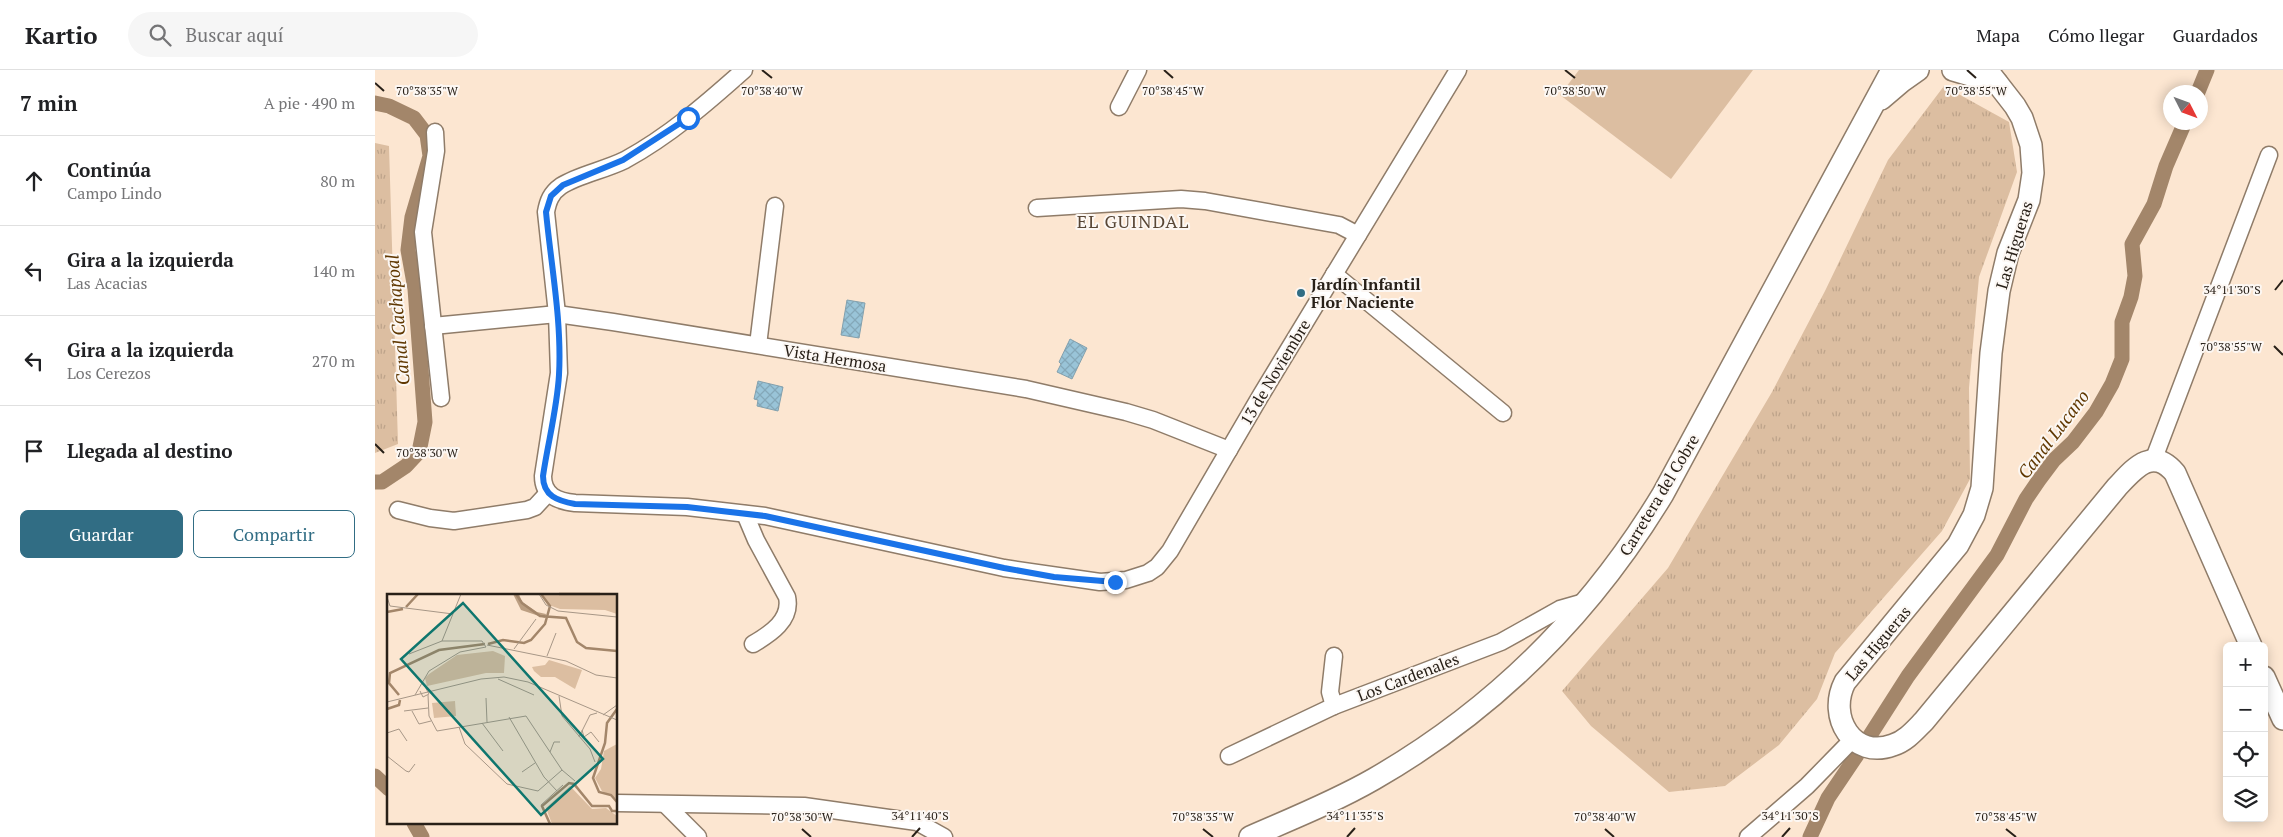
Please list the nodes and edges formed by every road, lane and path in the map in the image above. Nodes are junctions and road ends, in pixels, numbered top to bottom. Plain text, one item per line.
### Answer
1 (744, 70) edge
2 (1139, 70) edge
3 (1458, 70) edge
4 (1875, 70) edge
5 (1891, 70) edge
6 (1918, 70) edge
7 (1953, 70) edge
8 (1992, 77) edge
9 (1119, 107) dead end
10 (1870, 110) junction
11 (435, 132) dead end
12 (2269, 155) dead end
13 (775, 206) dead end
14 (1037, 208) dead end
15 (1358, 235) junction
16 (1334, 274) junction
17 (557, 314) junction
18 (433, 326) junction
19 (758, 345) junction
20 (441, 398) dead end
21 (1503, 413) dead end
22 (1229, 450) junction
23 (2153, 461) junction
24 (548, 493) junction
25 (398, 510) dead end
26 (745, 514) junction
27 (1588, 601) junction
28 (2249, 642) edge
29 (753, 644) dead end
30 (1334, 656) dead end
31 (2268, 684) edge
32 (2280, 705) edge
33 (1334, 706) junction
34 (1853, 739) junction
35 (1229, 756) dead end
36 (617, 803) edge
37 (666, 805) junction
38 (698, 837) edge
39 (945, 837) edge
40 (1250, 837) edge
41 (1748, 837) edge

1 - 17 street
2 - 9 street
3 - 15 street, 13 de Noviembre
4 - 10 main road
5 - 10 main road, Carretera del Cobre
6 - 10 main road
7 - 8 main road
8 - 34 main road, Las Higueras
10 - 27 main road, Carretera del Cobre
11 - 18 street
12 - 23 street
13 - 19 street
14 - 15 street
15 - 16 street, 13 de Noviembre
16 - 21 street
16 - 22 street, 13 de Noviembre
17 - 18 street, Vista Hermosa
17 - 19 street, Vista Hermosa
17 - 24 street
18 - 20 street
19 - 22 street, Vista Hermosa
22 - 26 street, 13 de Noviembre
23 - 28 main road
23 - 34 main road
24 - 25 street
24 - 26 street, 13 de Noviembre
26 - 29 street
27 - 33 street, Los Cardenales
27 - 40 main road, Carretera del Cobre
30 - 33 street
31 - 32 main road
33 - 35 street, Los Cardenales
34 - 41 street
36 - 37 street
37 - 38 street
37 - 39 street

